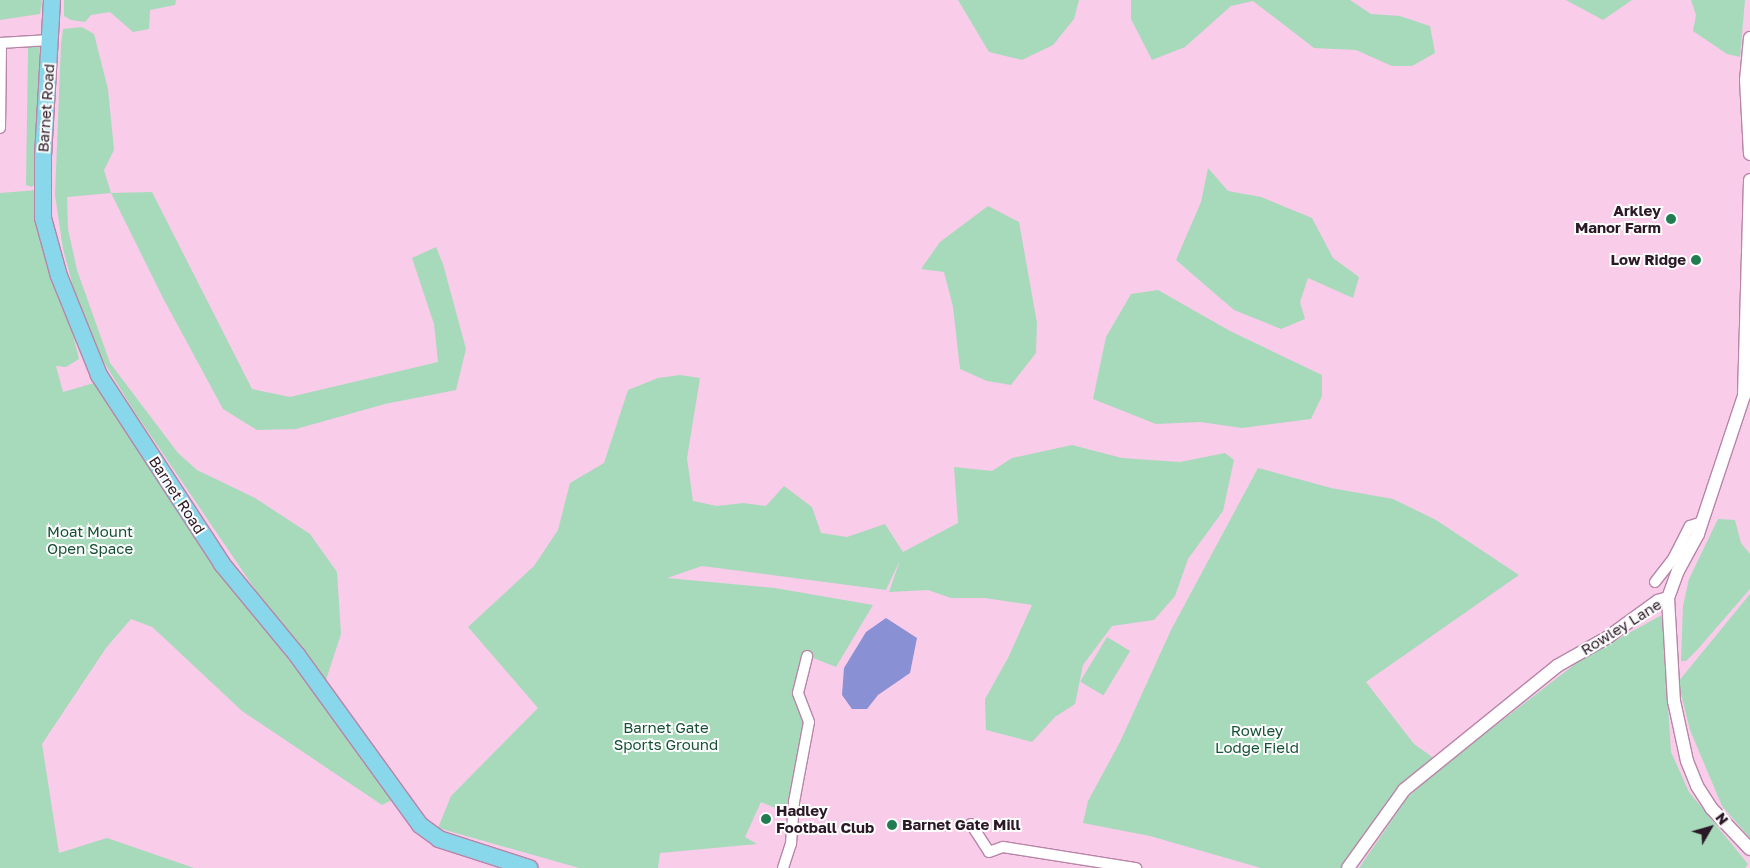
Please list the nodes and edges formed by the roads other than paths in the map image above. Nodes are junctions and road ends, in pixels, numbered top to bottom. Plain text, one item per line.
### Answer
1 (52, 0) edge
2 (1750, 38) edge
3 (50, 40) junction
4 (1, 43) edge
5 (0, 128) edge
6 (1750, 154) edge
7 (1750, 180) edge
8 (1702, 522) junction
9 (1655, 582) dead end
10 (1668, 598) junction
11 (808, 656) dead end
12 (972, 824) dead end
13 (1750, 850) edge
14 (1115, 866) edge
15 (529, 868) edge
16 (782, 868) edge
17 (1136, 868) edge
18 (1348, 868) edge

1 - 3 main road, Barnet Road
2 - 6 street
3 - 4 street
3 - 15 main road, Barnet Road
4 - 5 street
7 - 8 street, Rowley Lane
8 - 9 street
8 - 10 street, Rowley Lane
10 - 13 street
10 - 18 street, Rowley Lane
11 - 16 street
12 - 14 street
14 - 17 street

